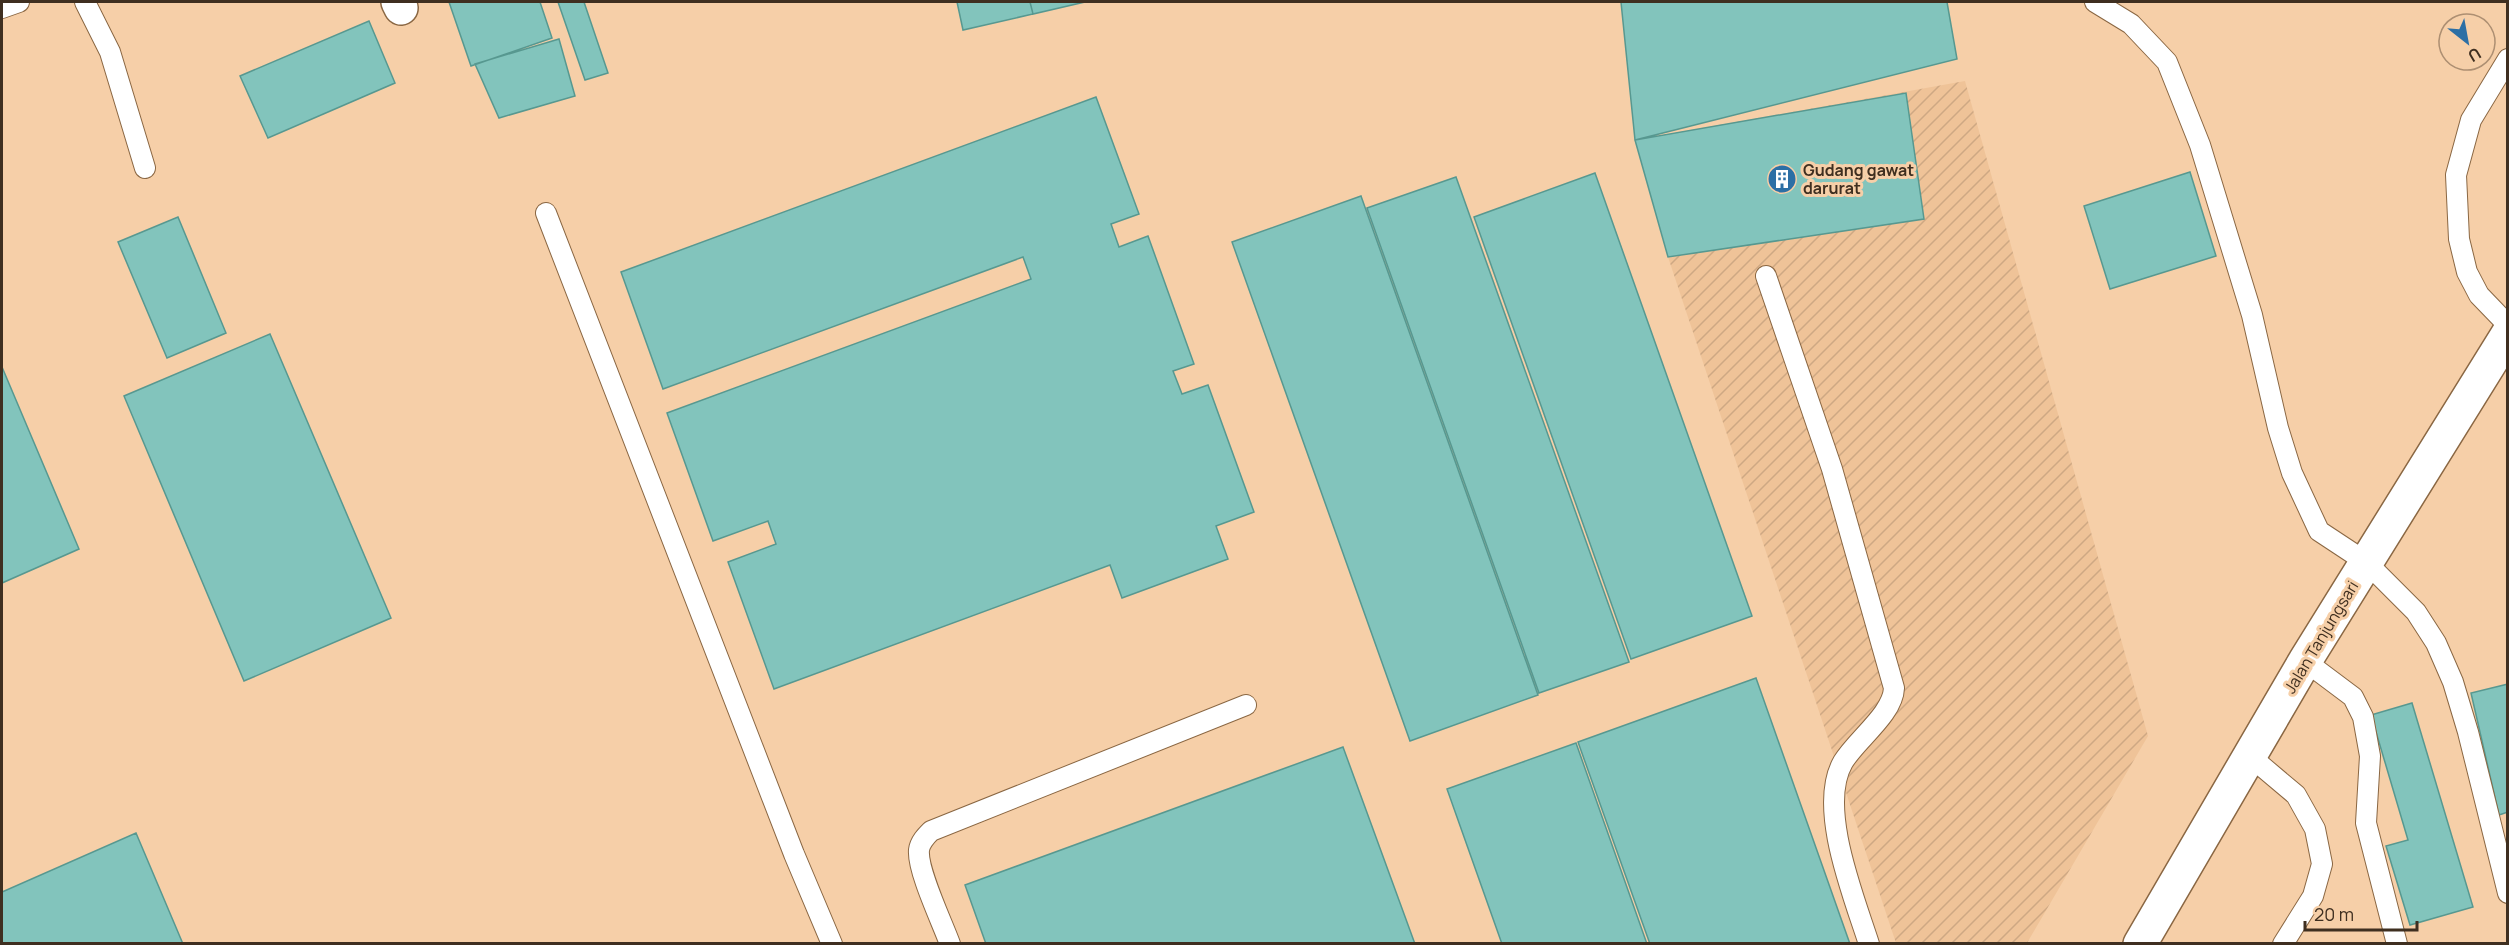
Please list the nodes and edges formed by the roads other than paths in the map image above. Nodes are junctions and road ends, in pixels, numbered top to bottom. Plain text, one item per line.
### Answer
1 (20, 2) edge
2 (85, 2) edge
3 (2095, 2) edge
4 (2, 8) edge
5 (2508, 58) edge
6 (145, 168) dead end
7 (546, 213) dead end
8 (1766, 276) dead end
9 (2508, 326) edge
10 (2508, 334) edge
11 (2366, 562) junction
12 (2305, 662) junction
13 (1246, 705) dead end
14 (2251, 757) junction
15 (2508, 893) edge
16 (832, 944) edge
17 (950, 944) edge
18 (1869, 944) edge
19 (2140, 944) edge
20 (2283, 944) edge
21 (2397, 944) edge

1 - 4 lane
2 - 6 lane
3 - 11 lane
5 - 9 lane
7 - 16 lane
8 - 18 lane
10 - 11 main road, Jalan Tanjungsari
11 - 12 main road, Jalan Tanjungsari
11 - 15 lane
12 - 14 main road, Jalan Tanjungsari
12 - 21 lane
13 - 17 lane
14 - 19 main road, Jalan Tanjungsari
14 - 20 lane

